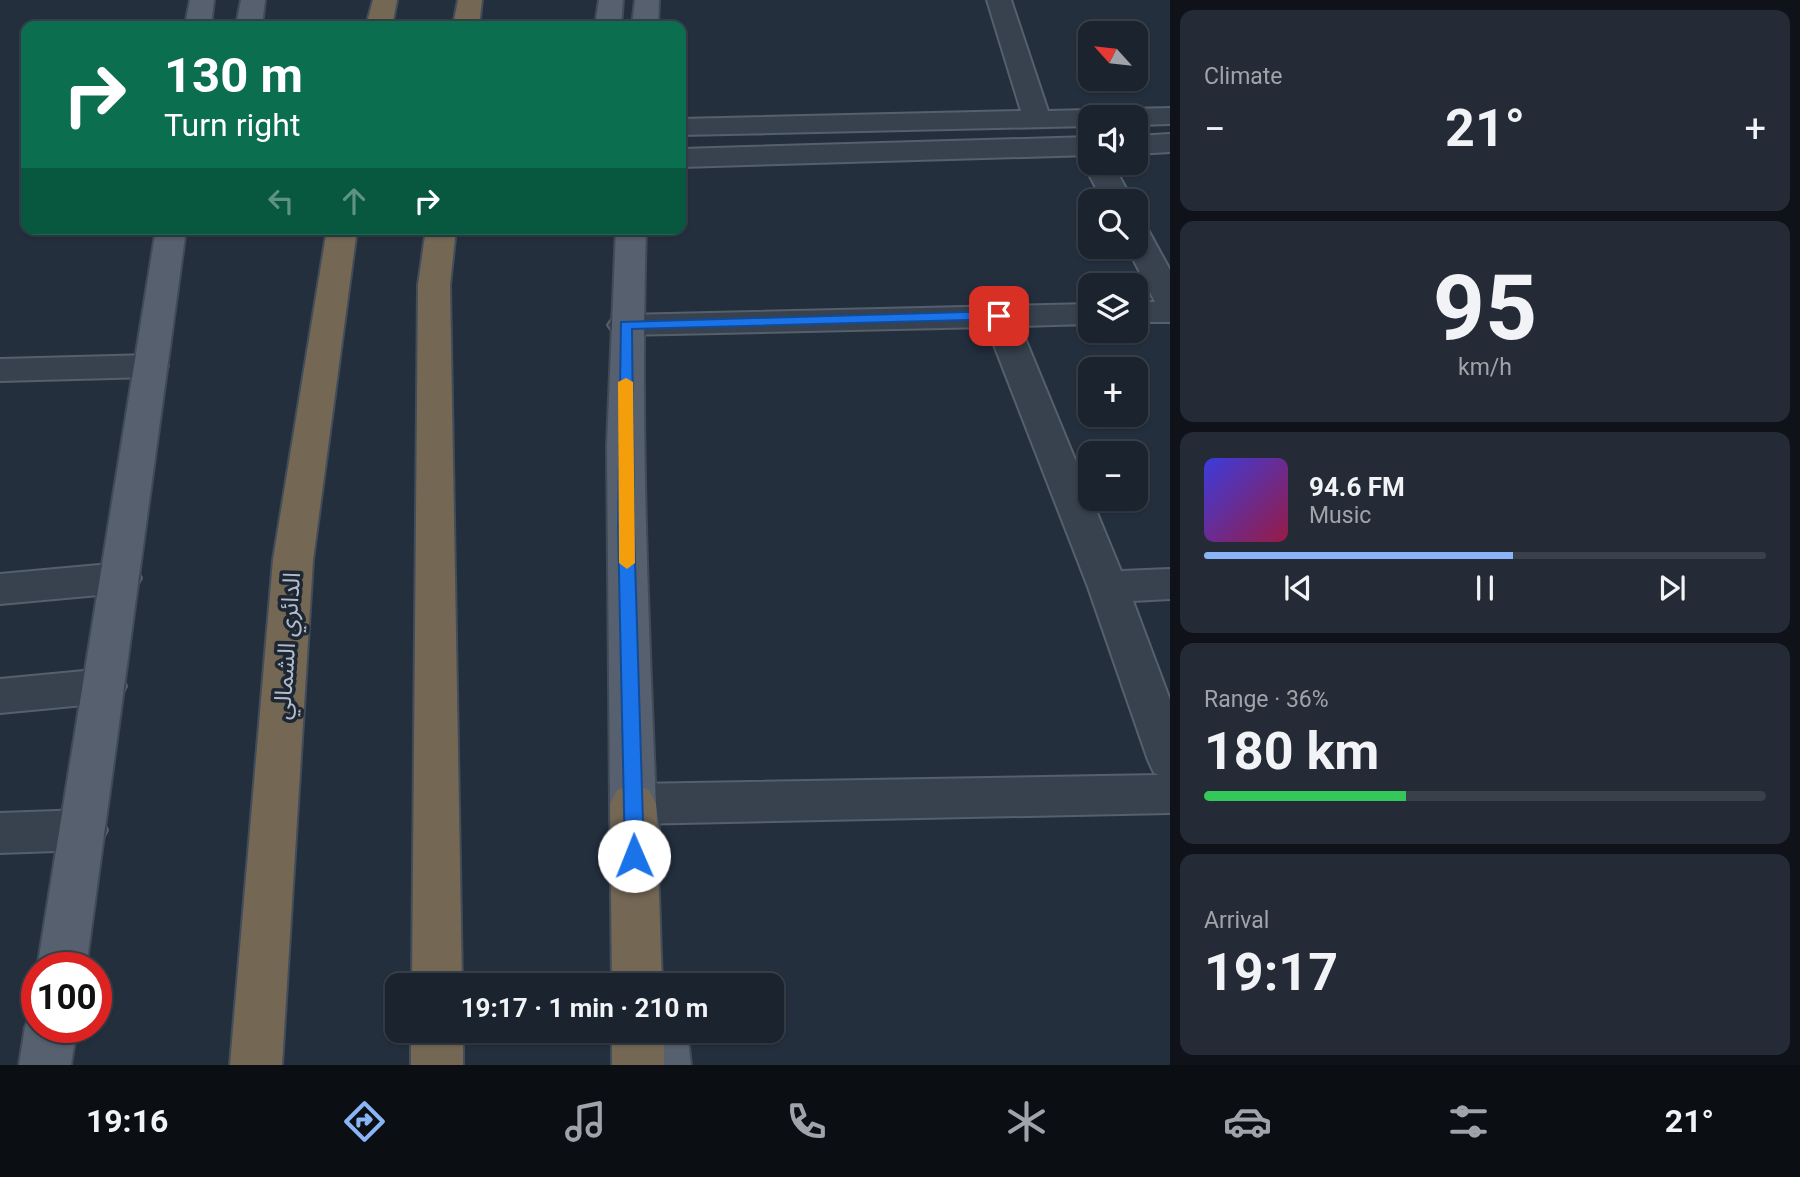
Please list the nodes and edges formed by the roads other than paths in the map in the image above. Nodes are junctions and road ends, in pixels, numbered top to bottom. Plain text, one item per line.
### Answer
1 (202, 0) edge
2 (253, 0) edge
3 (385, 0) edge
4 (470, 0) edge
5 (611, 0) edge
6 (647, 0) edge
7 (999, 0) edge
8 (199, 21) edge
9 (250, 21) edge
10 (380, 21) edge
11 (468, 21) edge
12 (609, 21) edge
13 (645, 21) edge
14 (1148, 116) edge
15 (1170, 116) edge
16 (1078, 118) edge
17 (1037, 119) junction
18 (686, 127) edge
19 (1170, 144) edge
20 (1148, 145) edge
21 (1078, 151) edge
22 (686, 158) edge
23 (170, 235) edge
24 (190, 235) edge
25 (341, 235) edge
26 (440, 235) edge
27 (604, 235) edge
28 (631, 235) edge
29 (1148, 258) edge
30 (1170, 300) edge
31 (1148, 312) edge
32 (1170, 312) edge
33 (1078, 314) edge
34 (999, 316) junction
35 (158, 320) junction
36 (625, 325) junction
37 (152, 366) junction
38 (0, 370) edge
39 (121, 578) junction
40 (1170, 584) edge
41 (1108, 587) junction
42 (0, 589) edge
43 (105, 686) junction
44 (0, 696) edge
45 (1170, 760) edge
46 (1170, 794) edge
47 (633, 804) junction
48 (84, 830) junction
49 (0, 833) edge
50 (64, 952) edge
51 (74, 952) edge
52 (436, 973) edge
53 (637, 973) edge
54 (654, 973) edge
55 (48, 1043) edge
56 (67, 1043) edge
57 (437, 1043) edge
58 (638, 1043) edge
59 (662, 1043) edge
60 (45, 1065) edge
61 (65, 1065) edge
62 (256, 1065) edge
63 (437, 1065) edge
64 (638, 1065) edge
65 (665, 1065) edge

1 - 8 main road
2 - 9 main road
3 - 10 highway
4 - 11 highway
5 - 12 main road
6 - 13 main road
7 - 17 street
14 - 15 street
16 - 17 street
17 - 18 street
19 - 20 street
21 - 22 street
23 - 35 main road
24 - 35 main road
25 - 62 highway, الدائري الشمالي
26 - 52 highway
27 - 36 main road
28 - 36 main road
29 - 30 street
31 - 32 street
33 - 34 street
34 - 36 street
34 - 41 street
35 - 37 main road
36 - 47 main road
37 - 38 street
37 - 39 main road
39 - 42 street
39 - 43 main road
40 - 41 street
41 - 45 street
43 - 44 street
43 - 48 main road
46 - 47 street
47 - 53 highway
47 - 54 main road
48 - 49 street
48 - 50 main road
48 - 51 main road
55 - 60 main road
56 - 61 main road
57 - 63 highway
58 - 64 highway
59 - 65 main road

